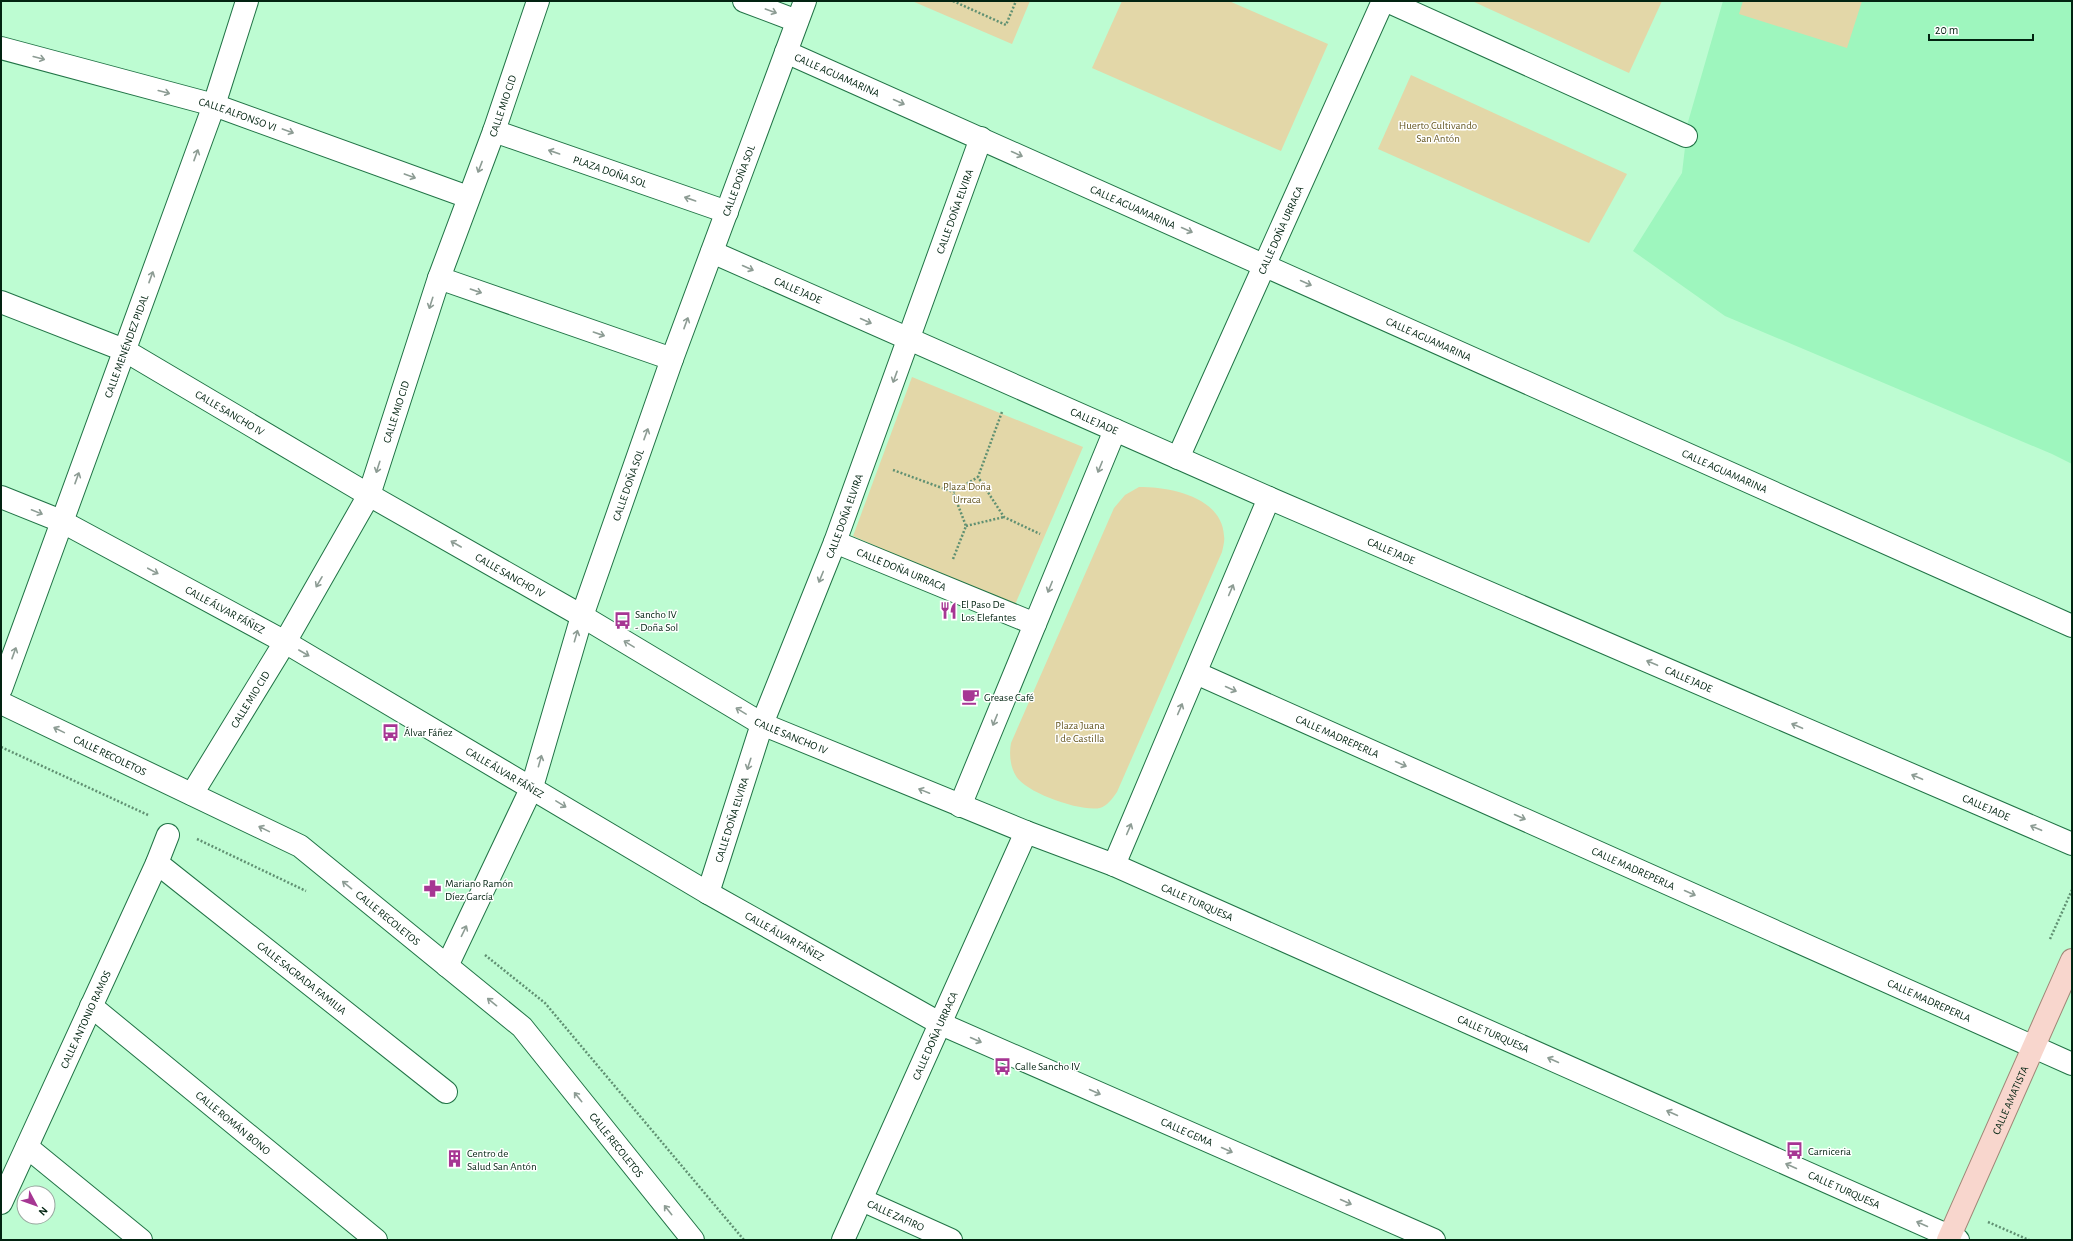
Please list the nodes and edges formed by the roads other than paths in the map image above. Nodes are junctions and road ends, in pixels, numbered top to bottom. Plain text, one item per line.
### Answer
1 (247, 1) edge
2 (538, 1) edge
3 (744, 1) edge
4 (1383, 1) edge
5 (1387, 1) edge
6 (801, 11) edge
7 (1, 48) edge
8 (786, 52) junction
9 (214, 105) junction
10 (494, 131) junction
11 (1686, 136) dead end
12 (981, 138) junction
13 (468, 197) junction
14 (727, 212) junction
15 (712, 252) junction
16 (1266, 265) junction
17 (439, 278) junction
18 (1, 302) edge
19 (908, 340) junction
20 (124, 350) junction
21 (672, 359) junction
22 (1115, 430) junction
23 (1178, 458) junction
24 (369, 495) junction
25 (1, 497) edge
26 (1269, 498) junction
27 (61, 521) junction
28 (835, 542) junction
29 (582, 616) junction
30 (1035, 624) junction
31 (2072, 626) edge
32 (285, 642) junction
33 (1196, 673) junction
34 (1, 689) edge
35 (1, 703) edge
36 (762, 724) junction
37 (532, 787) junction
38 (192, 794) junction
39 (960, 806) junction
40 (1026, 832) junction
41 (168, 836) dead end
42 (2072, 844) edge
43 (158, 863) junction
44 (1114, 865) junction
45 (708, 893) junction
46 (2072, 960) edge
47 (447, 966) junction
48 (91, 1006) junction
49 (941, 1024) junction
50 (2034, 1047) junction
51 (2072, 1064) edge
52 (446, 1092) dead end
53 (27, 1147) junction
54 (862, 1200) junction
55 (1, 1203) edge
56 (1952, 1239) edge
57 (141, 1240) edge
58 (376, 1240) edge
59 (693, 1240) edge
60 (843, 1240) edge
61 (951, 1240) edge
62 (1434, 1240) edge

1 - 9 street, CALLE MENÉNDEZ PIDAL
2 - 10 street, CALLE MIO CID
3 -> 6 street
4 - 16 street, CALLE DOÑA URRACA
5 - 11 street
6 - 8 street, CALLE DOÑA SOL
7 -> 9 street, CALLE ALFONSO VI
8 -> 12 street, CALLE AGUAMARINA
8 - 14 street, CALLE DOÑA SOL
9 -> 13 street, CALLE ALFONSO VI
20 -> 9 street, CALLE MENÉNDEZ PIDAL
10 -> 13 street, CALLE MIO CID
14 -> 10 street, PLAZA DOÑA SOL
12 -> 16 street, CALLE AGUAMARINA
12 - 19 street, CALLE DOÑA ELVIRA
13 - 17 street, CALLE MIO CID
14 - 15 street, CALLE DOÑA SOL
15 -> 19 street, CALLE JADE
21 -> 15 street, CALLE DOÑA SOL
16 - 23 street, CALLE DOÑA URRACA
16 -> 31 street, CALLE AGUAMARINA
17 -> 21 street
17 -> 24 street, CALLE MIO CID
18 - 20 street, CALLE SANCHO IV
19 - 22 street, CALLE JADE
19 -> 28 street, CALLE DOÑA ELVIRA
20 - 24 street, CALLE SANCHO IV
27 -> 20 street, CALLE MENÉNDEZ PIDAL
29 -> 21 street, CALLE DOÑA SOL
22 - 23 street, CALLE JADE
22 -> 30 street
23 - 26 street, CALLE JADE
29 -> 24 street, CALLE SANCHO IV
24 -> 32 street, CALLE MIO CID
25 -> 27 street, CALLE ÁLVAR FÁÑEZ
33 -> 26 street
42 -> 26 street, CALLE JADE
27 -> 32 street, CALLE ÁLVAR FÁÑEZ
34 -> 27 street, CALLE MENÉNDEZ PIDAL
28 - 30 street, CALLE DOÑA URRACA
28 -> 36 street, CALLE DOÑA ELVIRA
36 -> 29 street, CALLE SANCHO IV
37 -> 29 street, CALLE DOÑA SOL
30 -> 39 street
32 -> 37 street, CALLE ÁLVAR FÁÑEZ
32 - 38 street, CALLE MIO CID
44 -> 33 street
33 -> 50 street, CALLE MADREPERLA
38 -> 35 street, CALLE RECOLETOS
39 -> 36 street, CALLE SANCHO IV
36 -> 45 street, CALLE DOÑA ELVIRA
37 -> 45 street, CALLE ÁLVAR FÁÑEZ
47 -> 37 street, CALLE DOÑA SOL
47 -> 38 street, CALLE RECOLETOS
39 - 40 street, CALLE SANCHO IV
40 - 44 street, CALLE TURQUESA
40 - 49 street, CALLE DOÑA URRACA
41 - 43 street, CALLE ANTONIO RAMOS
43 - 48 street, CALLE ANTONIO RAMOS
43 - 52 street, CALLE SAGRADA FAMILIA
56 -> 44 street, CALLE TURQUESA
45 - 49 street, CALLE ÁLVAR FÁÑEZ
46 - 50 main road, CALLE AMATISTA
59 -> 47 street, CALLE RECOLETOS
48 - 53 street, CALLE ANTONIO RAMOS
48 - 58 street, CALLE ROMÁN BONO
49 - 54 street, CALLE DOÑA URRACA
49 -> 62 street, CALLE GEMA
50 - 51 street, CALLE MADREPERLA
50 - 56 main road, CALLE AMATISTA
53 - 55 street, CALLE ANTONIO RAMOS
53 - 57 street
54 - 60 street, CALLE DOÑA URRACA
54 - 61 street, CALLE ZAFIRO

